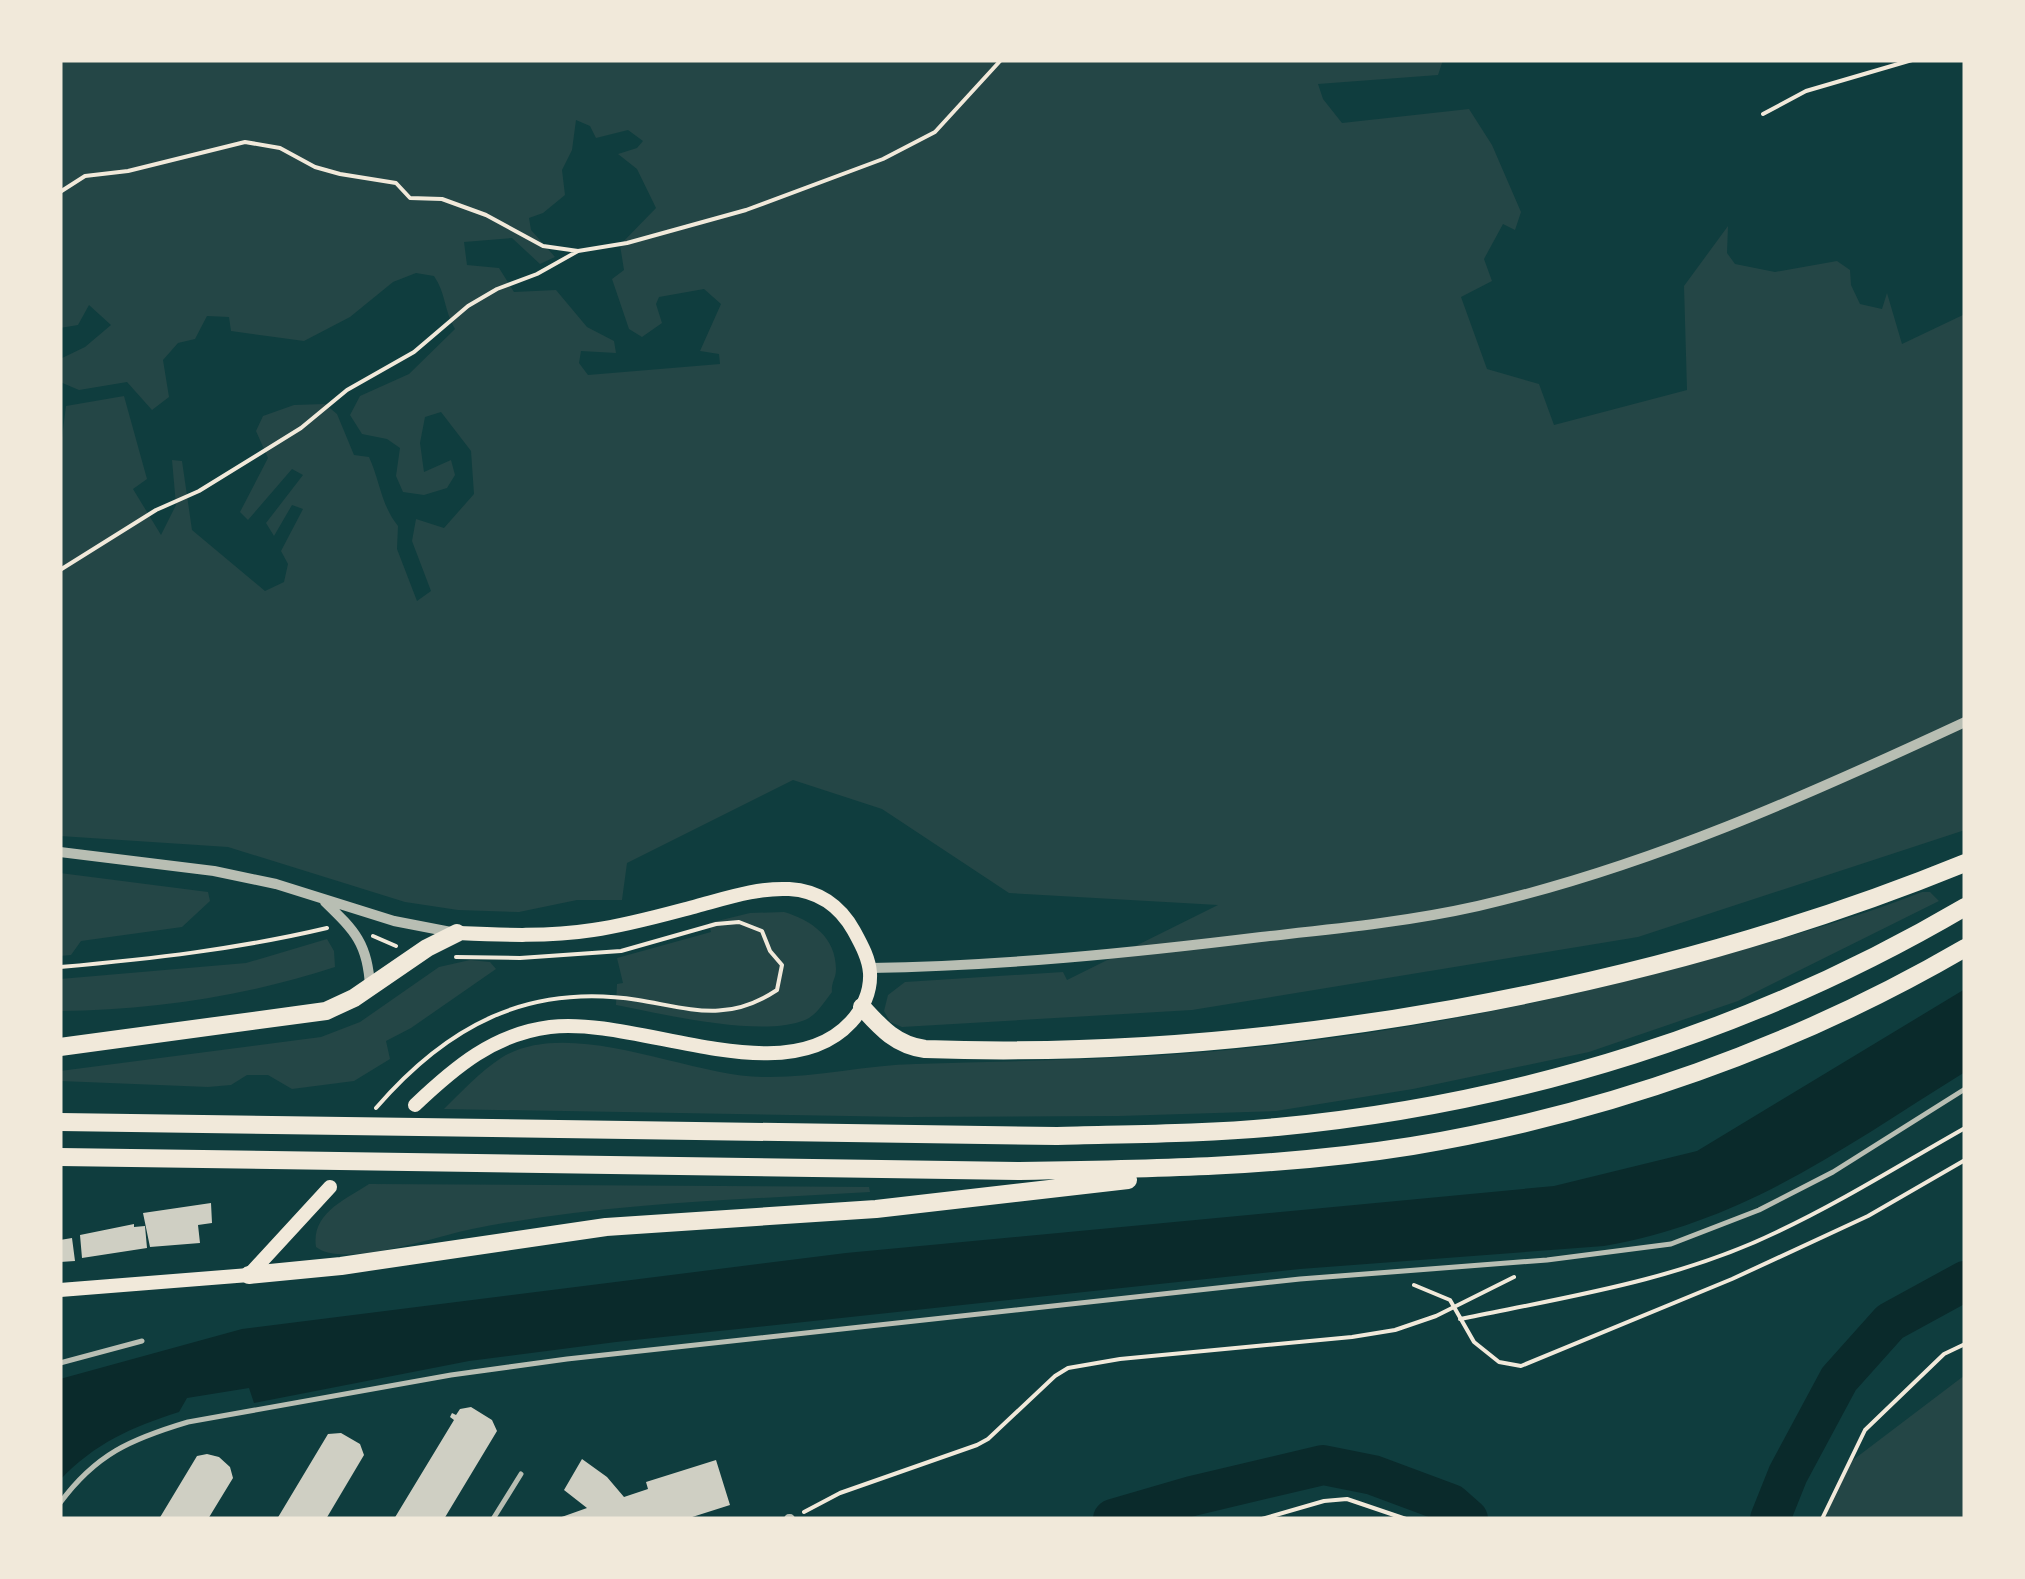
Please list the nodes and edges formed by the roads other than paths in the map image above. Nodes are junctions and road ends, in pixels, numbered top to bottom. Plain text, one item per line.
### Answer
1 (1965, 722) edge
2 (60, 852) edge
3 (1965, 863) edge
4 (320, 898) junction
5 (1965, 906) edge
6 (457, 933) junction
7 (1965, 948) edge
8 (870, 968) junction
9 (370, 987) junction
10 (862, 1007) junction
11 (60, 1047) edge
12 (1965, 1089) edge
13 (415, 1105) dead end
14 (60, 1122) edge
15 (60, 1157) edge
16 (1321, 1158) junction
17 (330, 1187) dead end
18 (249, 1275) junction
19 (60, 1290) edge
20 (142, 1340) dead end
21 (60, 1364) edge
22 (521, 1474) dead end
23 (60, 1503) edge
24 (493, 1519) edge

1 - 8 street
2 - 4 street
3 - 10 highway
4 - 6 street
4 - 9 street
5 - 14 highway
6 - 8 main road
6 - 9 highway
7 - 16 highway
8 - 10 main road
9 - 11 highway
10 - 13 main road
12 - 23 lane
15 - 16 highway
16 - 18 highway
17 - 18 main road
18 - 19 main road
20 - 21 lane
22 - 24 lane

